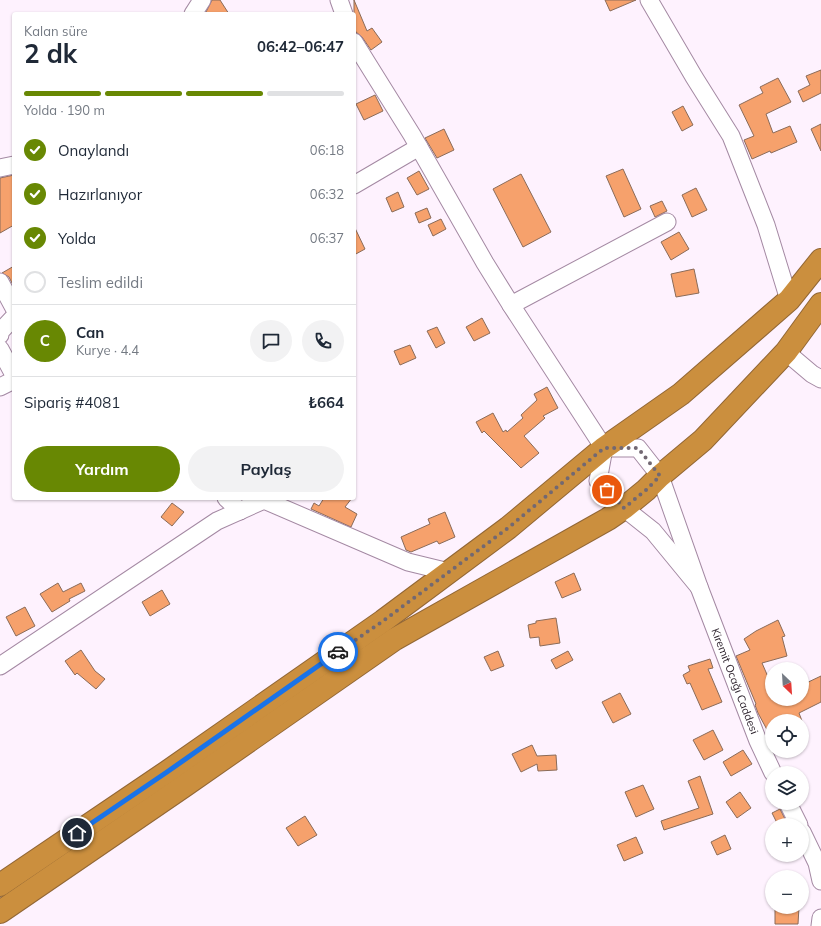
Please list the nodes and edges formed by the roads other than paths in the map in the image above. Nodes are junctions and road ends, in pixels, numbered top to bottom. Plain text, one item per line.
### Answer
1 (202, 0) edge
2 (339, 0) edge
3 (649, 0) edge
4 (194, 12) edge
5 (343, 12) edge
6 (356, 45) edge
7 (419, 147) junction
8 (12, 165) edge
9 (0, 168) edge
10 (356, 184) edge
11 (667, 222) dead end
12 (821, 260) edge
13 (0, 282) edge
14 (789, 300) junction
15 (12, 304) edge
16 (821, 304) edge
17 (511, 305) junction
18 (12, 319) edge
19 (0, 335) edge
20 (0, 349) edge
21 (786, 352) junction
22 (12, 371) edge
23 (821, 379) edge
24 (12, 381) edge
25 (0, 387) edge
26 (604, 448) junction
27 (660, 476) junction
28 (228, 500) edge
29 (624, 508) junction
30 (240, 511) junction
31 (448, 572) junction
32 (699, 587) junction
33 (0, 666) edge
34 (770, 766) edge
35 (809, 846) edge
36 (821, 881) edge
37 (0, 886) edge
38 (0, 912) edge
39 (821, 918) edge
40 (820, 926) edge

1 - 4 street
2 - 5 street
3 - 14 street
6 - 7 street
7 - 10 street
7 - 17 street
8 - 9 street
11 - 17 street
12 - 14 highway
13 - 15 street
14 - 26 highway
16 - 21 highway
17 - 26 street
18 - 19 street
20 - 22 street
21 - 23 street
21 - 27 highway
24 - 25 street
26 - 27 street, Kiremit Ocağı Caddesi
26 - 29 street
26 - 31 highway
27 - 29 highway
27 - 32 street, Kiremit Ocağı Caddesi
28 - 30 street
29 - 32 street
29 - 38 highway
30 - 31 street
30 - 33 street
31 - 37 highway
32 - 34 street, Kiremit Ocağı Caddesi
35 - 36 street
39 - 40 street

